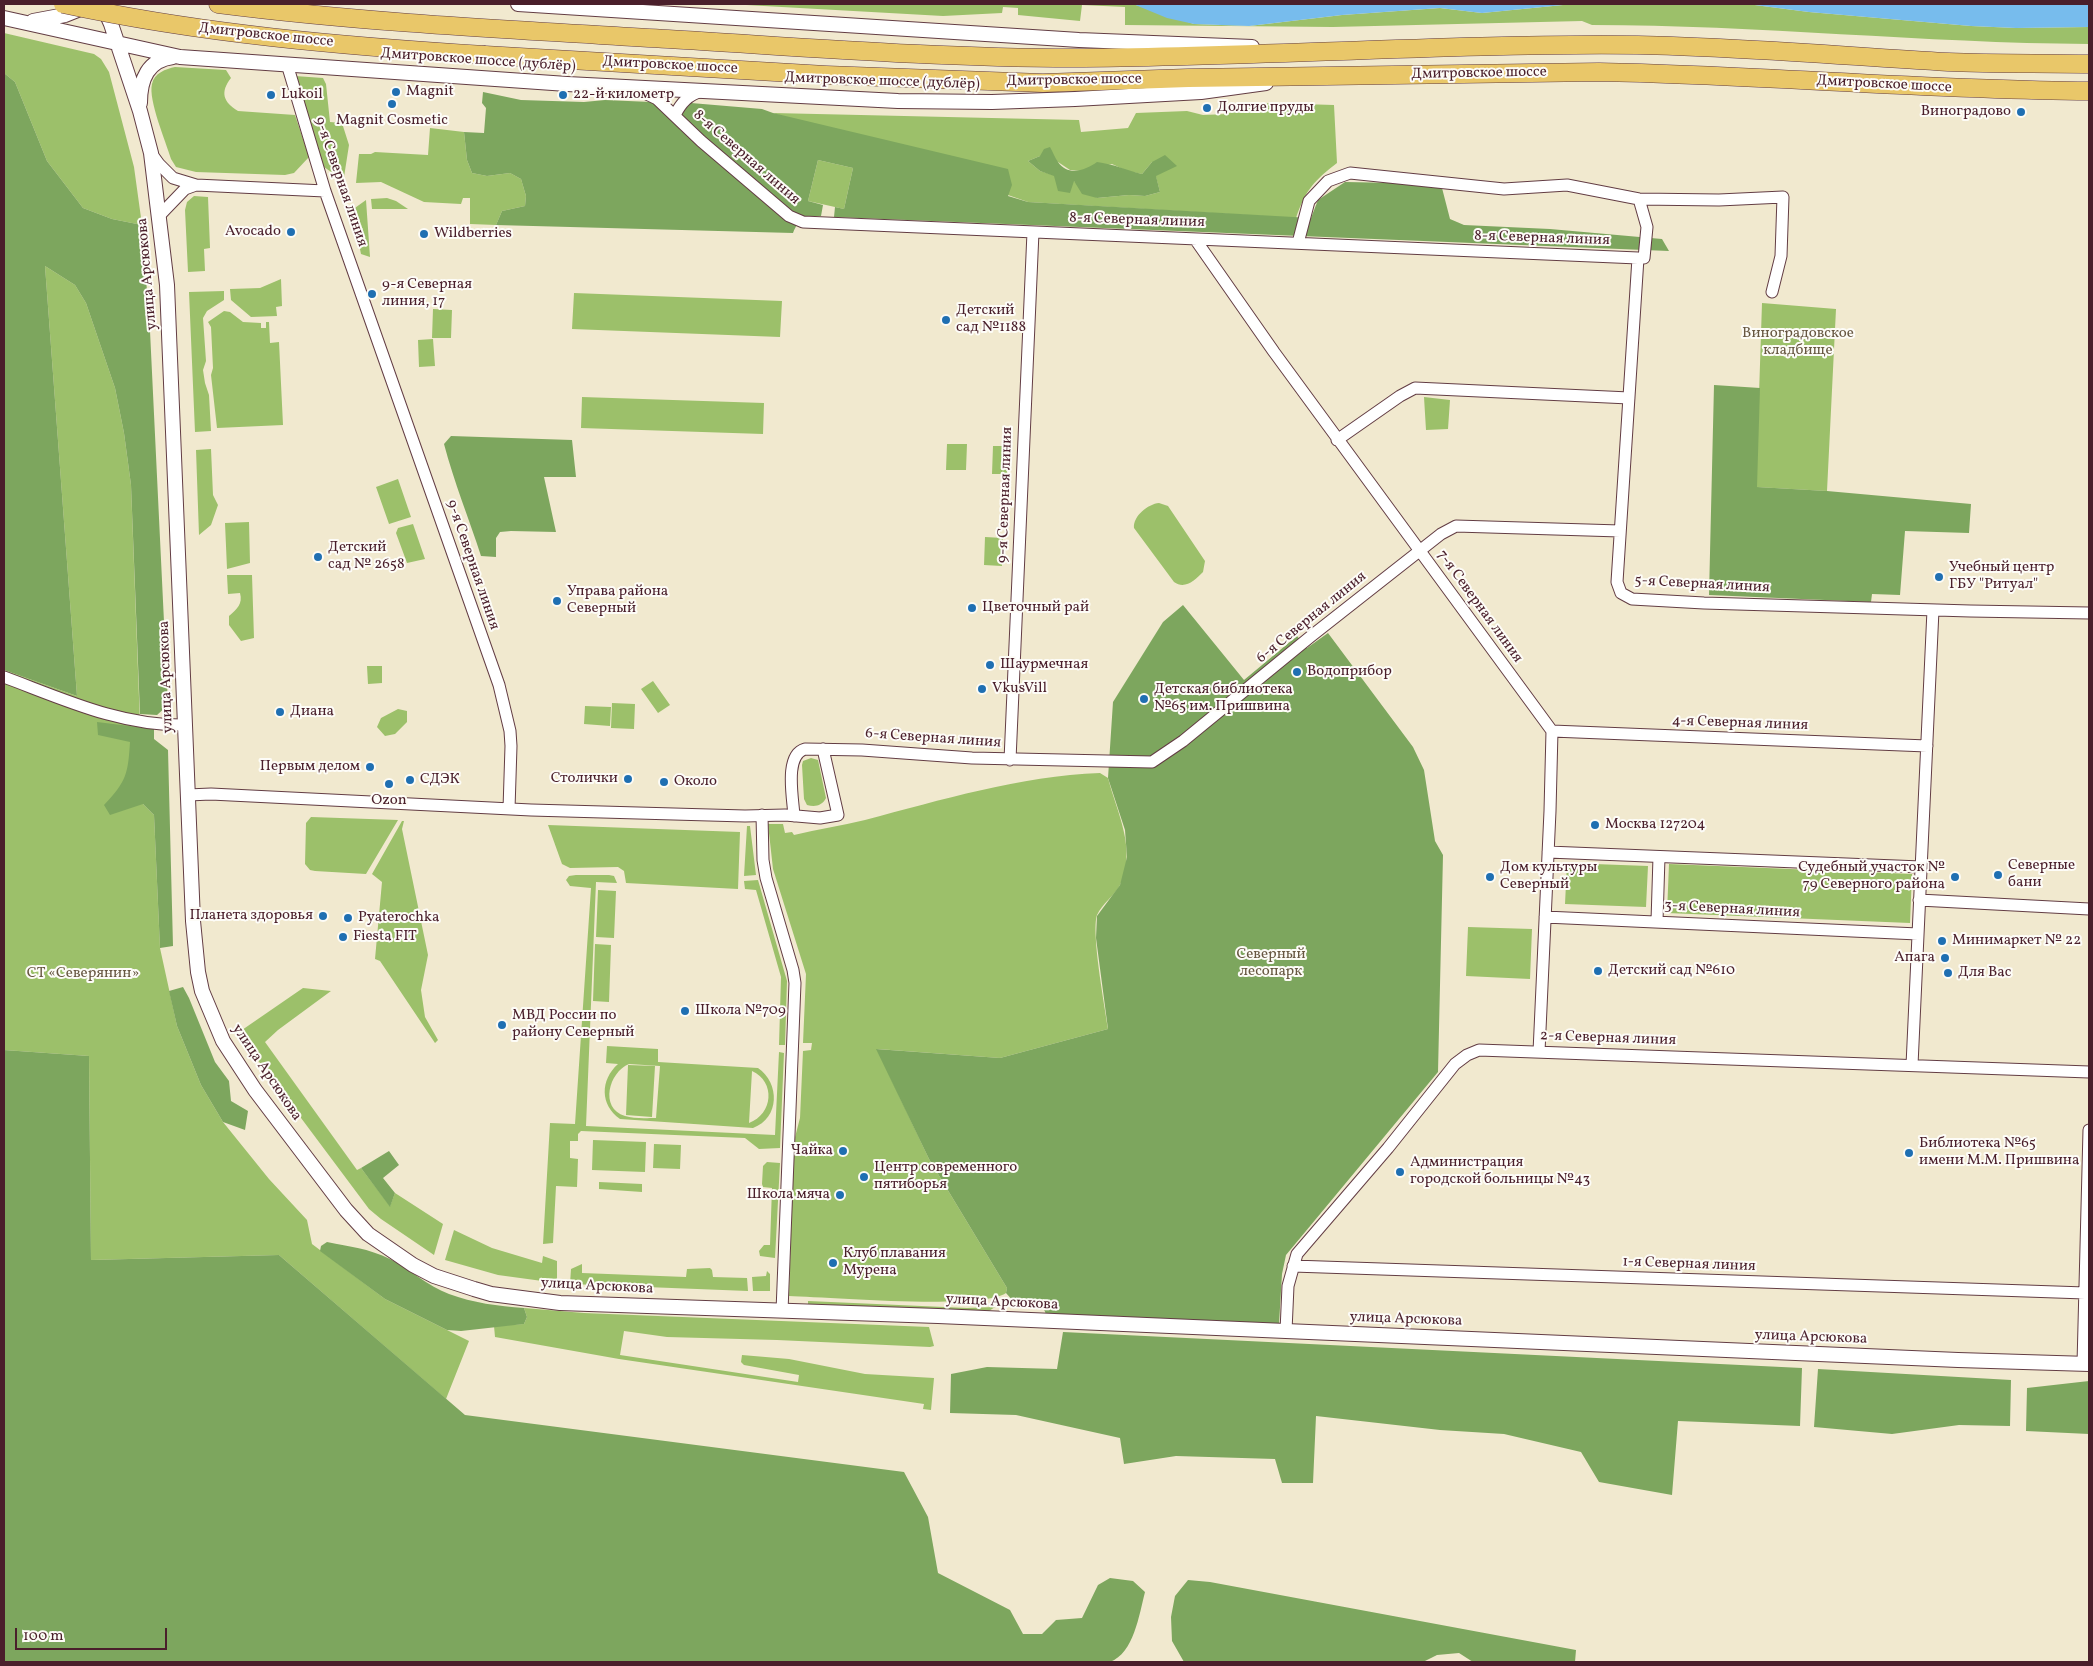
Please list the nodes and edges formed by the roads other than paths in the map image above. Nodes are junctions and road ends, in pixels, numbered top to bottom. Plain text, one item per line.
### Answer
1 (63, 4) edge
2 (89, 4) edge
3 (102, 4) edge
4 (114, 4) edge
5 (218, 4) edge
6 (518, 4) edge
7 (560, 5) edge
8 (4, 18) edge
9 (20, 22) junction
10 (111, 24) junction
11 (118, 44) junction
12 (1312, 51) junction
13 (180, 57) junction
14 (287, 64) junction
15 (2089, 64) edge
16 (1313, 77) junction
17 (631, 87) junction
18 (704, 91) junction
19 (2089, 91) edge
20 (140, 111) junction
21 (675, 115) junction
22 (152, 153) junction
23 (196, 185) junction
24 (325, 191) junction
25 (1639, 199) junction
26 (160, 215) junction
27 (1032, 232) junction
28 (1195, 239) junction
29 (1298, 243) junction
30 (1641, 258) junction
31 (1772, 292) dead end
32 (1629, 398) junction
33 (1338, 440) junction
34 (1620, 531) junction
35 (1419, 552) junction
36 (1933, 610) junction
37 (2089, 613) edge
38 (4, 677) edge
39 (185, 724) junction
40 (1552, 731) junction
41 (1926, 746) junction
42 (823, 749) junction
43 (1010, 760) junction
44 (188, 795) junction
45 (508, 809) junction
46 (762, 816) junction
47 (794, 816) junction
48 (1548, 852) junction
49 (1659, 857) junction
50 (1921, 867) junction
51 (1919, 900) junction
52 (2089, 909) edge
53 (1545, 917) junction
54 (1657, 921) junction
55 (1918, 934) junction
56 (1539, 1052) junction
57 (1912, 1065) junction
58 (2089, 1072) edge
59 (2089, 1130) edge
60 (1293, 1266) junction
61 (2085, 1294) junction
62 (782, 1311) junction
63 (1286, 1332) junction
64 (2086, 1364) edge

1 - 16 highway, Дмитровское шоссе, bridge
2 - 9 street
3 - 10 street, улица Арсюкова
4 - 10 street
5 - 12 highway, Дмитровское шоссе
6 - 7 street
7 - 12 street
8 - 9 street, Дмитровское шоссе (дублёр)
9 - 11 street, Дмитровское шоссе (дублёр)
10 - 11 street, улица Арсюкова
11 - 13 street, Дмитровское шоссе (дублёр)
11 - 20 street, улица Арсюкова
12 - 15 highway, Дмитровское шоссе
13 - 14 street, Дмитровское шоссе (дублёр)
13 - 20 street
14 - 17 street, Дмитровское шоссе (дублёр)
14 - 24 street, 9-я Северная линия
16 - 18 street, Дмитровское шоссе (дублёр)
16 - 19 highway, Дмитровское шоссе
17 - 18 street, Дмитровское шоссе (дублёр)
17 - 21 street, 8-я Северная линия
18 - 21 street
20 - 22 street, улица Арсюкова
21 - 27 street, 8-я Северная линия
22 - 23 street
22 - 26 street, улица Арсюкова
23 - 24 street
23 - 26 street
24 - 45 street, 9-я Северная линия
25 - 29 street
25 - 30 street, 5-я Северная линия
25 - 31 street
26 - 39 street, улица Арсюкова
27 - 28 street, 8-я Северная линия
27 - 43 street, 9-я Северная линия
28 - 29 street, 8-я Северная линия
28 - 33 street, 7-я Северная линия
29 - 30 street, 8-я Северная линия
30 - 32 street, 5-я Северная линия
32 - 33 street
32 - 34 street, 5-я Северная линия
33 - 35 street, 7-я Северная линия
34 - 35 street, 6-я Северная линия
34 - 36 street, 5-я Северная линия
35 - 40 street, 7-я Северная линия
35 - 43 street, 6-я Северная линия
36 - 37 street, 5-я Северная линия
36 - 41 street
38 - 39 street
39 - 44 street, улица Арсюкова
40 - 41 street, 4-я Северная линия
40 - 48 street
41 - 50 street
42 - 43 street, 6-я Северная линия
42 - 47 street, 6-я Северная линия
42 - 47 street
44 - 45 street
44 - 62 street, улица Арсюкова
45 - 46 street
46 - 47 street
46 - 62 street
48 - 49 street
48 - 53 street
49 - 50 street
49 - 54 street
50 - 51 street
51 - 52 street
51 - 55 street
53 - 54 street, 3-я Северная линия
53 - 56 street
54 - 55 street, 3-я Северная линия
55 - 57 street
56 - 57 street, 2-я Северная линия
56 - 60 street, 2-я Северная линия
57 - 58 street, 2-я Северная линия
59 - 61 street
60 - 61 street, 1-я Северная линия
60 - 63 street, 2-я Северная линия
61 - 64 street
62 - 63 street, улица Арсюкова
63 - 64 street, улица Арсюкова

